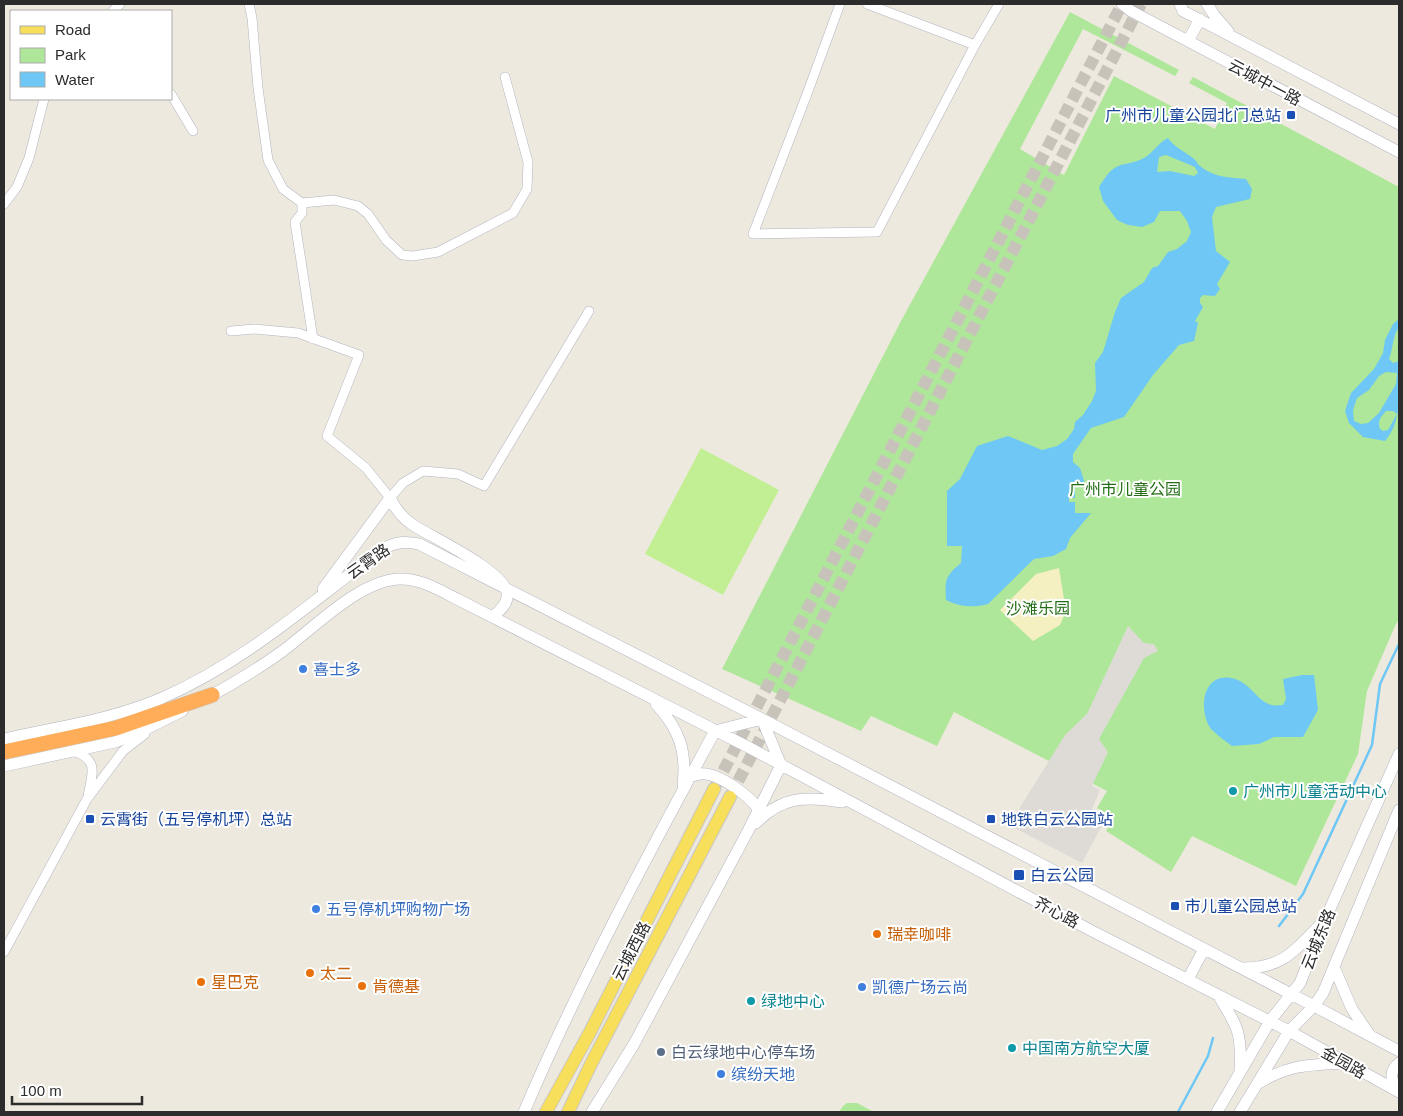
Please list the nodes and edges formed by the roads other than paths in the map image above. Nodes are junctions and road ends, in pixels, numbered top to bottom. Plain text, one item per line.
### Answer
1 (249, 4) edge
2 (840, 4) edge
3 (867, 4) edge
4 (999, 4) edge
5 (1180, 4) edge
6 (1207, 4) edge
7 (1126, 7) edge
8 (1200, 19) junction
9 (1236, 39) junction
10 (1188, 41) junction
11 (975, 45) junction
12 (505, 77) dead end
13 (172, 96) edge
14 (44, 100) edge
15 (1399, 124) edge
16 (193, 131) dead end
17 (1399, 152) edge
18 (302, 203) junction
19 (4, 204) edge
20 (589, 311) dead end
21 (231, 331) dead end
22 (313, 339) junction
23 (390, 498) junction
24 (504, 586) junction
25 (315, 600) junction
26 (492, 617) junction
27 (633, 690) junction
28 (212, 695) junction
29 (177, 714) junction
30 (762, 719) junction
31 (715, 731) junction
32 (4, 739) edge
33 (748, 748) joint
34 (11, 751) edge
35 (72, 751) junction
36 (1399, 754) edge
37 (780, 765) junction
38 (4, 766) edge
39 (690, 777) junction
40 (714, 789) tunnel mouth
41 (682, 791) junction
42 (730, 797) tunnel mouth
43 (87, 799) junction
44 (854, 804) junction
45 (758, 809) junction
46 (1399, 810) edge
47 (748, 831) junction
48 (1325, 920) junction
49 (1204, 949) junction
50 (4, 952) edge
51 (1334, 967) junction
52 (1241, 968) junction
53 (1188, 979) junction
54 (1217, 994) junction
55 (1292, 995) junction
56 (1314, 1006) junction
57 (1270, 1021) junction
58 (1289, 1031) junction
59 (1371, 1036) junction
60 (1399, 1051) edge
61 (1399, 1063) edge
62 (1346, 1064) junction
63 (1240, 1072) junction
64 (1255, 1085) junction
65 (1399, 1091) edge
66 (524, 1112) edge
67 (546, 1112) edge
68 (568, 1112) edge
69 (592, 1112) edge
70 (1216, 1112) edge
71 (1240, 1112) edge

1 - 18 street
2 - 11 street
3 - 11 street
4 - 11 street
5 - 8 main road, 云城中一路
6 - 9 main road
7 - 10 main road, 云城中一路
8 - 9 main road, 云城中一路
8 - 10 main road
9 - 15 main road, 云城中一路
10 - 17 main road, 云城中一路
12 - 18 street
13 - 16 street
14 - 19 street
18 - 22 street
20 - 23 street
21 - 22 street
22 - 23 street
23 - 24 main road
23 - 25 main road
24 - 25 main road, 云霄路
24 - 26 main road
24 - 30 main road, 云霄路
25 - 32 main road, 云霄路
26 - 27 main road, 云霄路
26 - 28 main road, 云霄路
27 - 31 main road, 云霄路
27 - 41 main road
28 - 29 main road, 云霄路
28 - 34 highway
29 - 35 main road, 云霄路
29 - 43 street
30 - 31 main road
30 - 37 main road
30 - 49 main road
31 - 33 main road, 云霄路
31 - 39 main road
33 - 37 main road, 齐心路
35 - 38 main road, 云霄路
35 - 43 street
36 - 48 main road, 云城东路
37 - 44 main road, 齐心路
37 - 45 main road
39 - 41 main road
39 - 45 main road
40 - 67 main road, 云城西路
41 - 66 main road
42 - 68 main road, 云城西路
43 - 50 street
44 - 47 main road
44 - 53 main road, 齐心路
45 - 47 main road
46 - 51 main road, 云城东路
47 - 69 main road
48 - 52 main road
48 - 55 main road, 云城东路
49 - 52 main road
49 - 53 main road
51 - 56 main road, 云城东路
51 - 59 main road
52 - 55 main road
53 - 54 main road, 齐心路
54 - 57 main road, 齐心路
54 - 63 main road
55 - 56 main road
55 - 57 main road, 云城东路
56 - 58 main road, 云城东路
56 - 59 main road
57 - 58 main road, 齐心路
57 - 63 main road, 云城东路
58 - 62 main road, 金园路
58 - 64 main road, 云城东路
59 - 60 main road
61 - 65 main road
62 - 64 main road
62 - 65 main road, 金园路
63 - 70 main road, 云城东路
64 - 71 main road, 云城东路

